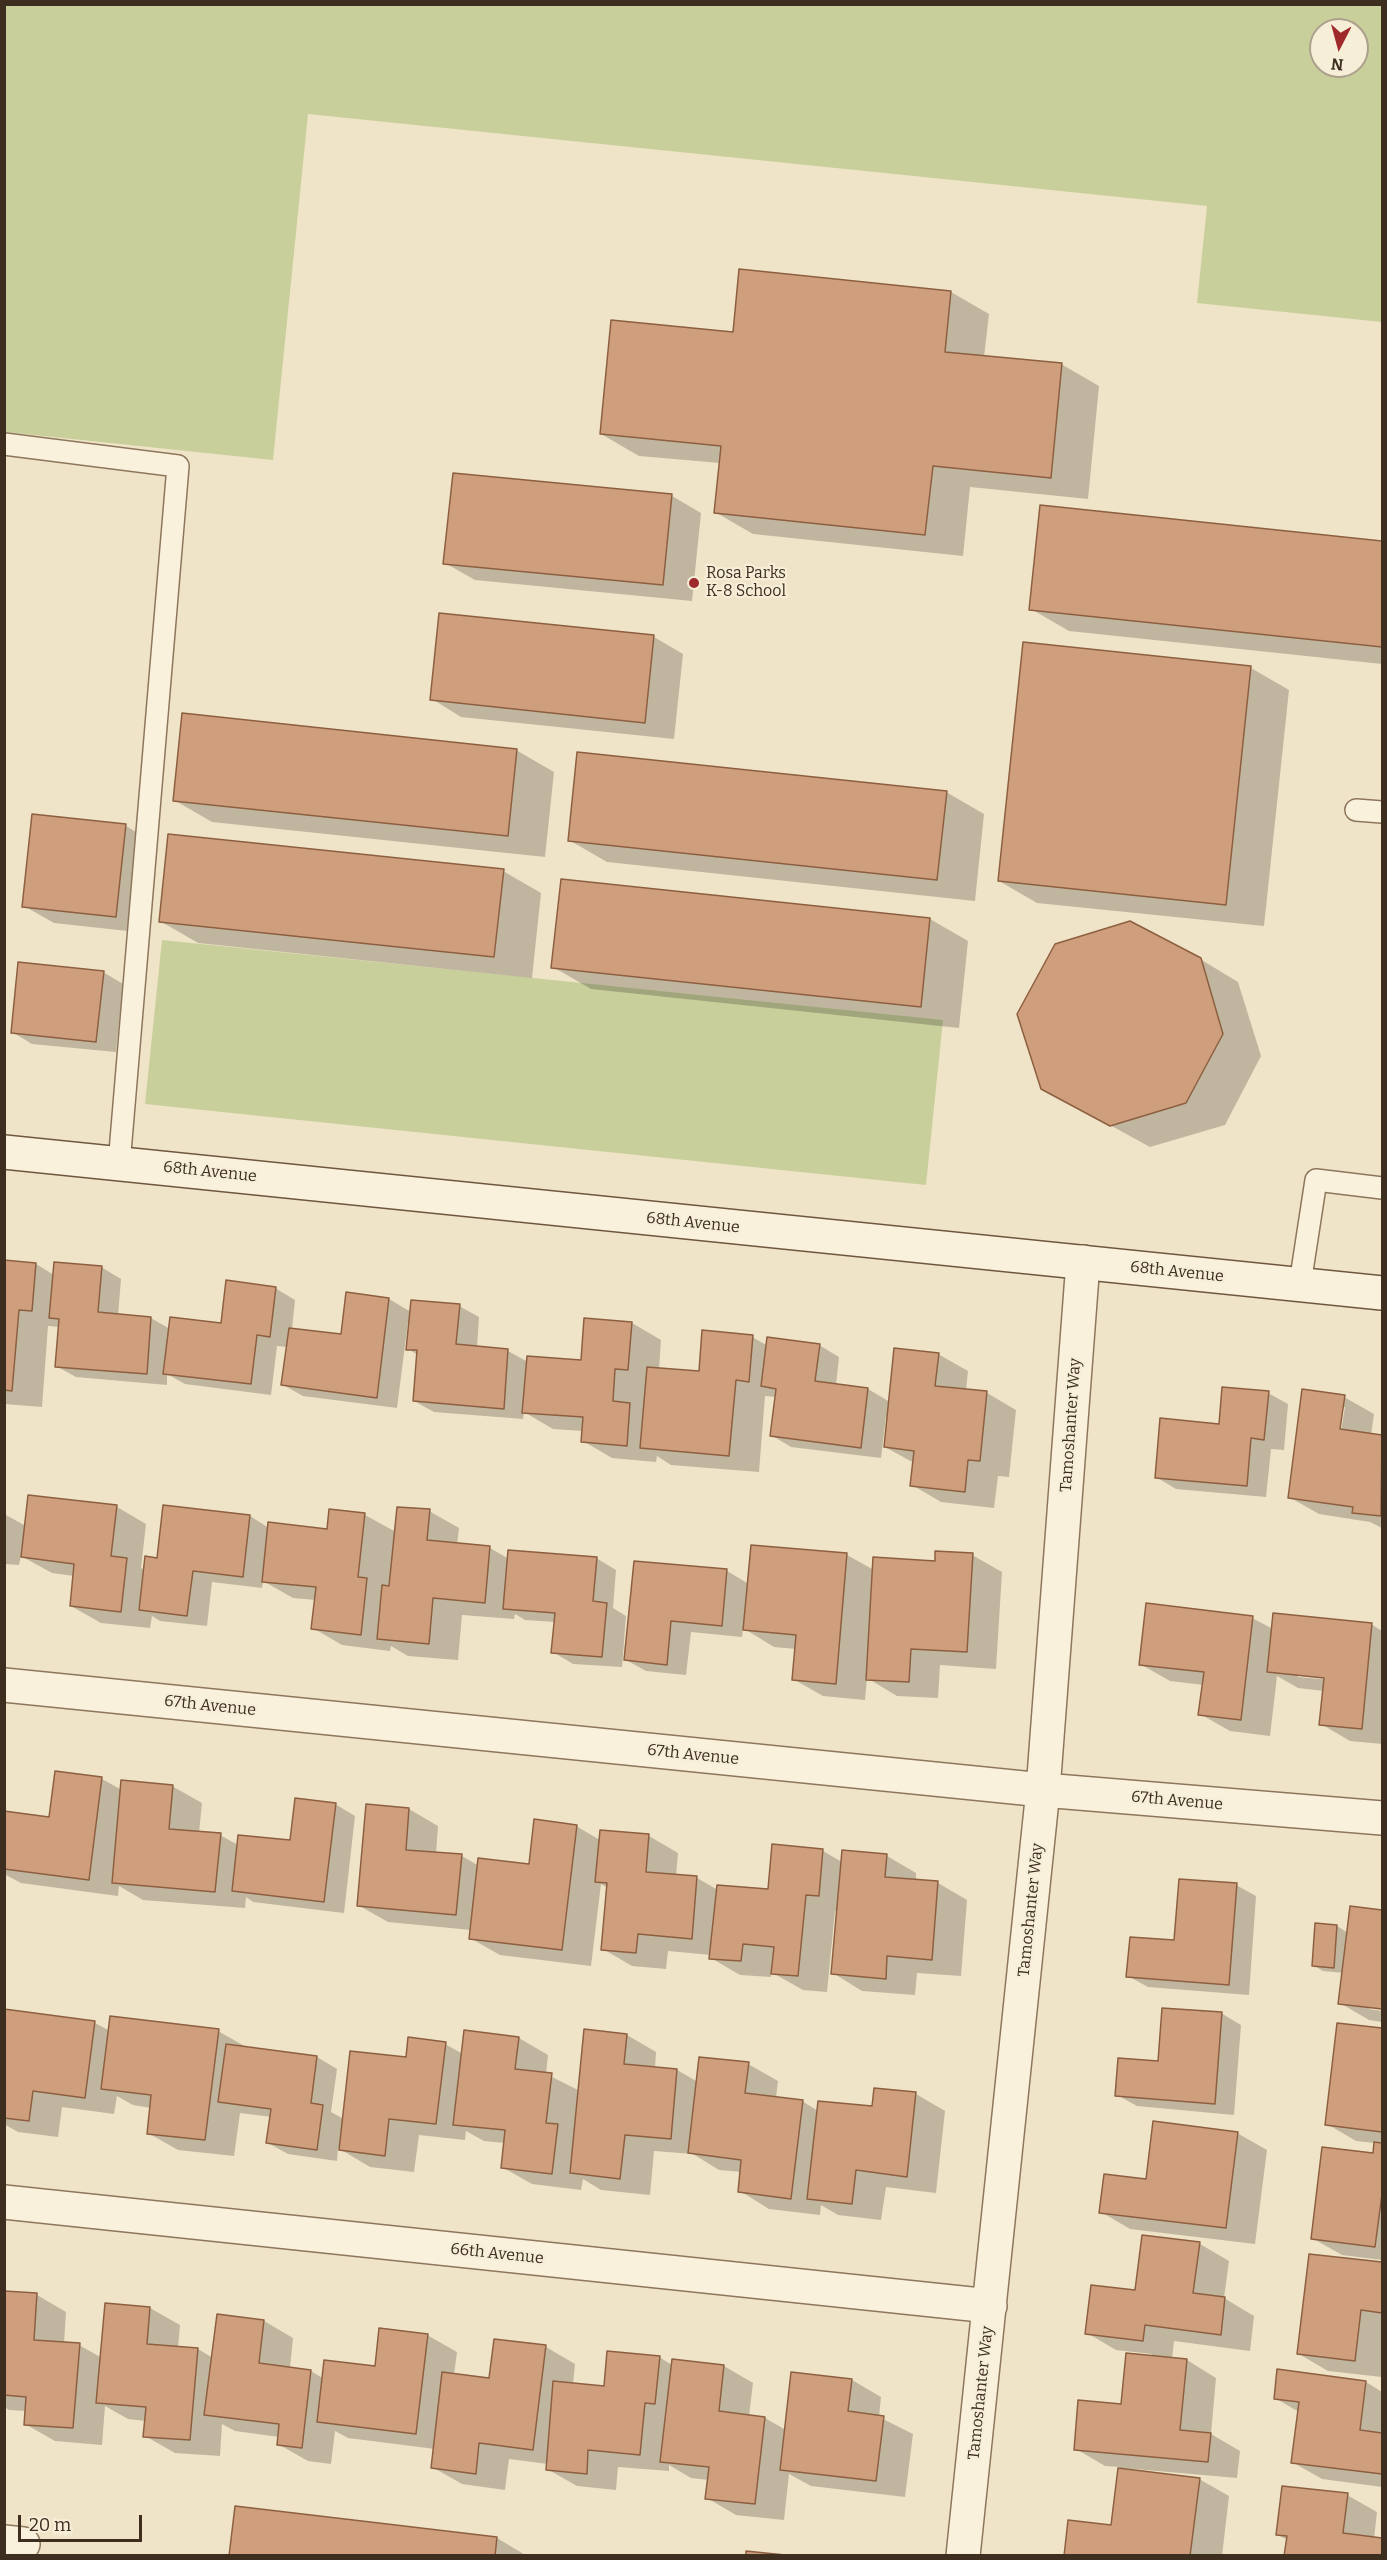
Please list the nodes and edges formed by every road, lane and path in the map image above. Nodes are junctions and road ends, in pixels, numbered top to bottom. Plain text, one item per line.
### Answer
1 (4, 444) edge
2 (1356, 810) dead end
3 (1383, 812) edge
4 (4, 1152) edge
5 (118, 1164) junction
6 (1383, 1188) edge
7 (1083, 1262) junction
8 (1300, 1284) junction
9 (1383, 1293) edge
10 (4, 1686) edge
11 (1043, 1790) junction
12 (1383, 1818) edge
13 (4, 2202) edge
14 (990, 2306) junction
15 (963, 2556) edge

1 - 5 lane
2 - 3 lane
4 - 5 street, 68th Avenue
5 - 7 street, 68th Avenue
6 - 8 lane
7 - 8 street, 68th Avenue
7 - 11 street, Tamoshanter Way
8 - 9 street, 68th Avenue
10 - 11 street, 67th Avenue
11 - 12 street, 67th Avenue
11 - 14 street, Tamoshanter Way
13 - 14 street, 66th Avenue
14 - 15 street, Tamoshanter Way

